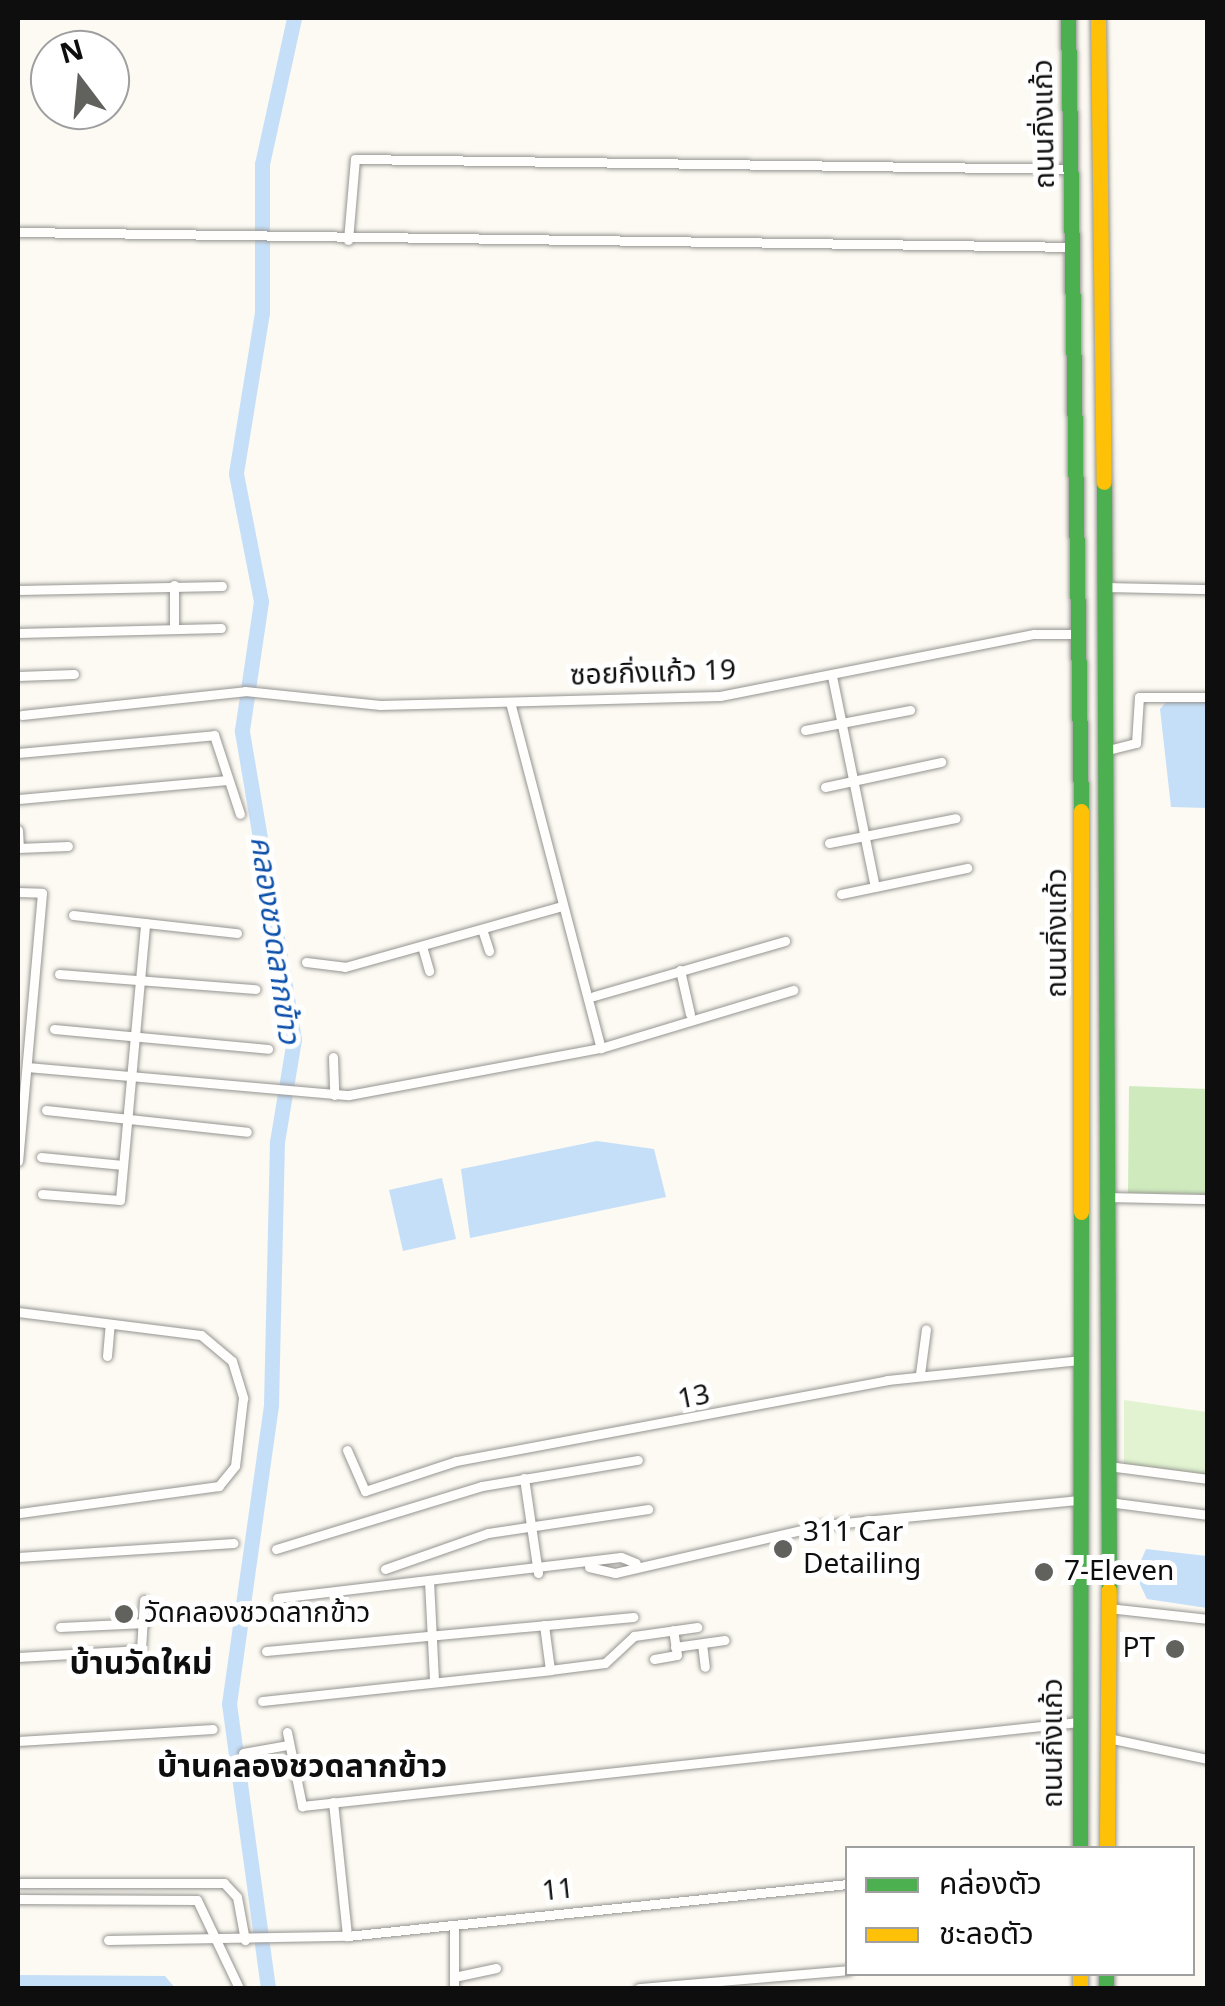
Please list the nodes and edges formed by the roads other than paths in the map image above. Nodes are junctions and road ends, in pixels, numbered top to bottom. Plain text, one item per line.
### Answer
1 (1068, 18) edge
2 (1098, 18) edge
3 (1071, 169) junction
4 (18, 232) edge
5 (348, 240) junction
6 (1074, 246) junction
7 (174, 585) junction
8 (222, 586) dead end
9 (1109, 587) junction
10 (1208, 589) edge
11 (18, 590) edge
12 (174, 627) junction
13 (221, 628) dead end
14 (18, 633) edge
15 (1080, 634) junction
16 (74, 674) dead end
17 (18, 676) edge
18 (832, 676) junction
19 (1208, 697) edge
20 (510, 702) junction
21 (910, 710) dead end
22 (19, 715) edge
23 (842, 723) junction
24 (805, 730) dead end
25 (1108, 750) junction
26 (18, 753) edge
27 (941, 762) dead end
28 (228, 780) junction
29 (854, 781) junction
30 (826, 787) dead end
31 (18, 799) edge
32 (240, 814) dead end
33 (956, 818) dead end
34 (18, 830) edge
35 (866, 836) junction
36 (829, 843) dead end
37 (68, 846) dead end
38 (18, 848) edge
39 (967, 868) dead end
40 (876, 886) junction
41 (18, 892) edge
42 (842, 894) dead end
43 (562, 906) junction
44 (73, 915) dead end
45 (145, 923) junction
46 (482, 929) junction
47 (236, 933) dead end
48 (785, 941) dead end
49 (422, 946) junction
50 (488, 952) dead end
51 (306, 962) dead end
52 (680, 970) junction
53 (429, 971) dead end
54 (59, 974) dead end
55 (140, 980) junction
56 (255, 990) dead end
57 (794, 990) dead end
58 (594, 996) dead end
59 (18, 1013) edge
60 (31, 1014) junction
61 (690, 1014) junction
62 (54, 1029) dead end
63 (135, 1036) junction
64 (601, 1048) junction
65 (268, 1049) dead end
66 (333, 1057) dead end
67 (26, 1067) junction
68 (132, 1076) junction
69 (334, 1095) junction
70 (46, 1110) dead end
71 (128, 1117) junction
72 (247, 1132) dead end
73 (19, 1136) edge
74 (42, 1157) dead end
75 (18, 1161) edge
76 (124, 1165) junction
77 (42, 1194) dead end
78 (1110, 1197) junction
79 (1208, 1199) edge
80 (18, 1312) edge
81 (110, 1324) junction
82 (926, 1329) dead end
83 (107, 1356) dead end
84 (1082, 1360) junction
85 (920, 1374) junction
86 (348, 1450) dead end
87 (638, 1460) dead end
88 (1108, 1466) junction
89 (524, 1478) junction
90 (1208, 1480) edge
91 (1080, 1500) junction
92 (1108, 1502) junction
93 (648, 1509) dead end
94 (18, 1513) edge
95 (1208, 1515) edge
96 (532, 1526) junction
97 (234, 1543) dead end
98 (276, 1550) dead end
99 (18, 1557) edge
100 (385, 1569) dead end
101 (538, 1573) junction
102 (429, 1582) junction
103 (277, 1598) dead end
104 (144, 1600) dead end
105 (1108, 1608) junction
106 (633, 1617) dead end
107 (1208, 1619) edge
108 (145, 1623) junction
109 (544, 1624) junction
110 (60, 1626) dead end
111 (698, 1627) dead end
112 (673, 1630) junction
113 (432, 1634) junction
114 (725, 1640) dead end
115 (702, 1644) junction
116 (676, 1647) junction
117 (266, 1651) dead end
118 (18, 1657) edge
119 (654, 1659) dead end
120 (705, 1668) dead end
121 (550, 1670) junction
122 (434, 1681) junction
123 (262, 1701) dead end
124 (1078, 1722) junction
125 (213, 1729) dead end
126 (287, 1732) dead end
127 (1108, 1738) junction
128 (18, 1741) edge
129 (288, 1745) junction
130 (243, 1753) dead end
131 (1208, 1759) edge
132 (333, 1802) junction
133 (1080, 1846) edge
134 (1107, 1846) edge
135 (18, 1883) edge
136 (845, 1884) edge
137 (18, 1899) edge
138 (454, 1925) junction
139 (347, 1936) junction
140 (108, 1940) dead end
141 (250, 1940) junction
142 (218, 1941) junction
143 (496, 1968) dead end
144 (845, 1970) edge
145 (454, 1983) edge
146 (239, 1988) edge
147 (639, 1988) edge

1 - 3 main road, ถนนกิ่งแก้ว
2 - 9 main road, ถนนกิ่งแก้ว
3 - 5 street
3 - 6 main road, ถนนกิ่งแก้ว
4 - 5 street
5 - 6 street
6 - 15 main road, ถนนกิ่งแก้ว
7 - 8 street
7 - 11 street
7 - 12 street
9 - 10 street
9 - 25 main road, ถนนกิ่งแก้ว
12 - 13 street
12 - 14 street
15 - 18 street, ซอยกิ่งแก้ว 19
15 - 84 main road, ถนนกิ่งแก้ว
16 - 17 street
18 - 20 street, ซอยกิ่งแก้ว 19
18 - 23 street
19 - 25 street
20 - 22 street, ซอยกิ่งแก้ว 19
20 - 43 street
21 - 23 street
23 - 24 street
23 - 29 street
25 - 78 main road, ถนนกิ่งแก้ว
26 - 28 street
27 - 29 street
28 - 31 street
28 - 32 street
29 - 30 street
29 - 35 street
33 - 35 street
34 - 38 street
35 - 36 street
35 - 40 street
37 - 38 street
39 - 40 street
40 - 42 street
41 - 60 street
43 - 46 street
43 - 64 street
44 - 45 street
45 - 47 street
45 - 55 street
46 - 49 street
46 - 50 street
48 - 52 street
49 - 51 street
49 - 53 street
52 - 58 street
52 - 61 street
54 - 55 street
55 - 56 street
55 - 63 street
57 - 61 street
59 - 60 street
60 - 67 street
61 - 64 street
62 - 63 street
63 - 65 street
63 - 68 street
64 - 69 street
66 - 69 street
67 - 68 street
67 - 73 street
68 - 69 street
68 - 71 street
70 - 71 street
71 - 72 street
71 - 76 street
73 - 75 street
74 - 76 street
76 - 77 street
78 - 79 street
78 - 88 main road, ถนนกิ่งแก้ว
80 - 81 street
81 - 83 street
81 - 94 street
82 - 85 street
84 - 85 street, 13
84 - 91 main road, ถนนกิ่งแก้ว
85 - 86 street, 13
87 - 89 street
88 - 90 street
88 - 92 main road, ถนนกิ่งแก้ว
89 - 96 street
89 - 98 street
91 - 101 street
91 - 124 main road, ถนนกิ่งแก้ว
92 - 95 street
92 - 105 main road, ถนนกิ่งแก้ว
93 - 96 street
96 - 100 street
96 - 101 street
97 - 99 street
101 - 102 street
102 - 103 street
102 - 113 street
104 - 108 street
105 - 107 street
105 - 127 main road, ถนนกิ่งแก้ว
106 - 109 street
108 - 110 street
108 - 118 street
109 - 113 street
109 - 121 street
111 - 112 street
112 - 116 street
112 - 121 street
113 - 117 street
113 - 122 street
114 - 115 street
115 - 116 street
115 - 120 street
116 - 119 street
121 - 122 street
122 - 123 street
124 - 132 street
124 - 133 main road, ถนนกิ่งแก้ว
125 - 128 street
126 - 129 street
127 - 131 street
127 - 134 main road, ถนนกิ่งแก้ว
129 - 130 street
129 - 132 street
132 - 139 street
135 - 141 street
136 - 138 street, 11
137 - 142 street
138 - 139 street, 11
138 - 145 street
139 - 141 street, 11
140 - 142 street, 11
141 - 142 street, 11
142 - 146 street
143 - 145 street
144 - 147 street

